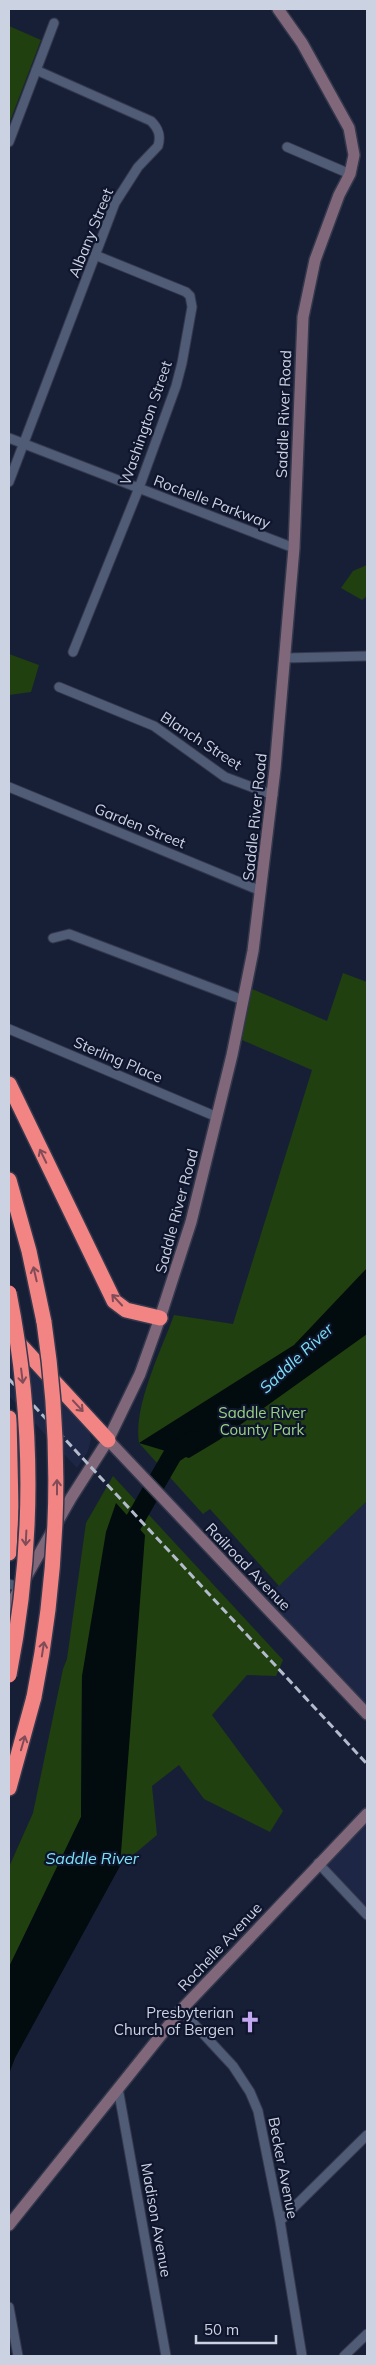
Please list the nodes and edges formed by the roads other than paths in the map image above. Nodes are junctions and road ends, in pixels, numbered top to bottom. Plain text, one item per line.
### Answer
1 (278, 9) edge
2 (54, 23) dead end
3 (36, 70) junction
4 (9, 142) edge
5 (287, 147) dead end
6 (350, 174) junction
7 (96, 255) junction
8 (9, 438) edge
9 (23, 444) junction
10 (9, 482) edge
11 (139, 488) junction
12 (294, 548) junction
13 (73, 652) dead end
14 (367, 656) edge
15 (285, 658) junction
16 (59, 687) dead end
17 (9, 787) edge
18 (273, 795) junction
19 (262, 891) junction
20 (53, 938) dead end
21 (243, 1000) junction
22 (9, 1029) edge
23 (9, 1084) edge
24 (217, 1117) junction
25 (9, 1180) edge
26 (9, 1293) edge
27 (160, 1318) junction
28 (9, 1332) edge
29 (9, 1418) edge
30 (108, 1440) junction
31 (9, 1553) edge
32 (14, 1586) edge
33 (9, 1607) edge
34 (9, 1675) edge
35 (367, 1714) edge
36 (9, 1788) edge
37 (367, 1814) edge
38 (318, 1863) junction
39 (367, 1915) edge
40 (181, 2010) junction
41 (118, 2088) junction
42 (367, 2135) edge
43 (280, 2221) junction
44 (9, 2225) edge
45 (9, 2307) edge
46 (367, 2334) edge
47 (18, 2356) edge
48 (166, 2356) edge
49 (302, 2356) edge
50 (344, 2356) edge

1 - 6 street, Saddle River Road
2 - 3 street
3 - 4 street
3 - 7 street, Albany Street
5 - 6 street
6 - 12 street, Saddle River Road
7 - 9 street, Albany Street
7 - 11 street, Washington Street
8 - 9 street, Rochelle Parkway
9 - 10 street, Albany Street
9 - 11 street, Rochelle Parkway
11 - 12 street, Rochelle Parkway
11 - 13 street, Washington Street
12 - 15 street, Saddle River Road
14 - 15 street
15 - 18 street, Saddle River Road
16 - 18 street, Blanch Street
17 - 19 street, Garden Street
18 - 19 street, Saddle River Road
19 - 21 street, Saddle River Road
20 - 21 street
21 - 24 street, Saddle River Road
22 - 24 street, Sterling Place
27 -> 23 highway
24 - 27 street, Saddle River Road
36 -> 25 highway, bridge
26 -> 34 highway, bridge
27 - 30 street, Saddle River Road
28 -> 30 highway
29 - 31 highway
30 - 32 street, Saddle River Road
30 - 35 street, Railroad Avenue
32 - 33 street, Saddle River Road
37 - 38 street, Rochelle Avenue
38 - 39 street
38 - 40 street, Rochelle Avenue
40 - 41 street, Rochelle Avenue
40 - 43 street, Becker Avenue
41 - 44 street, Rochelle Avenue
41 - 48 street, Madison Avenue
42 - 43 street
43 - 49 street, Becker Avenue
45 - 47 street
46 - 50 street

